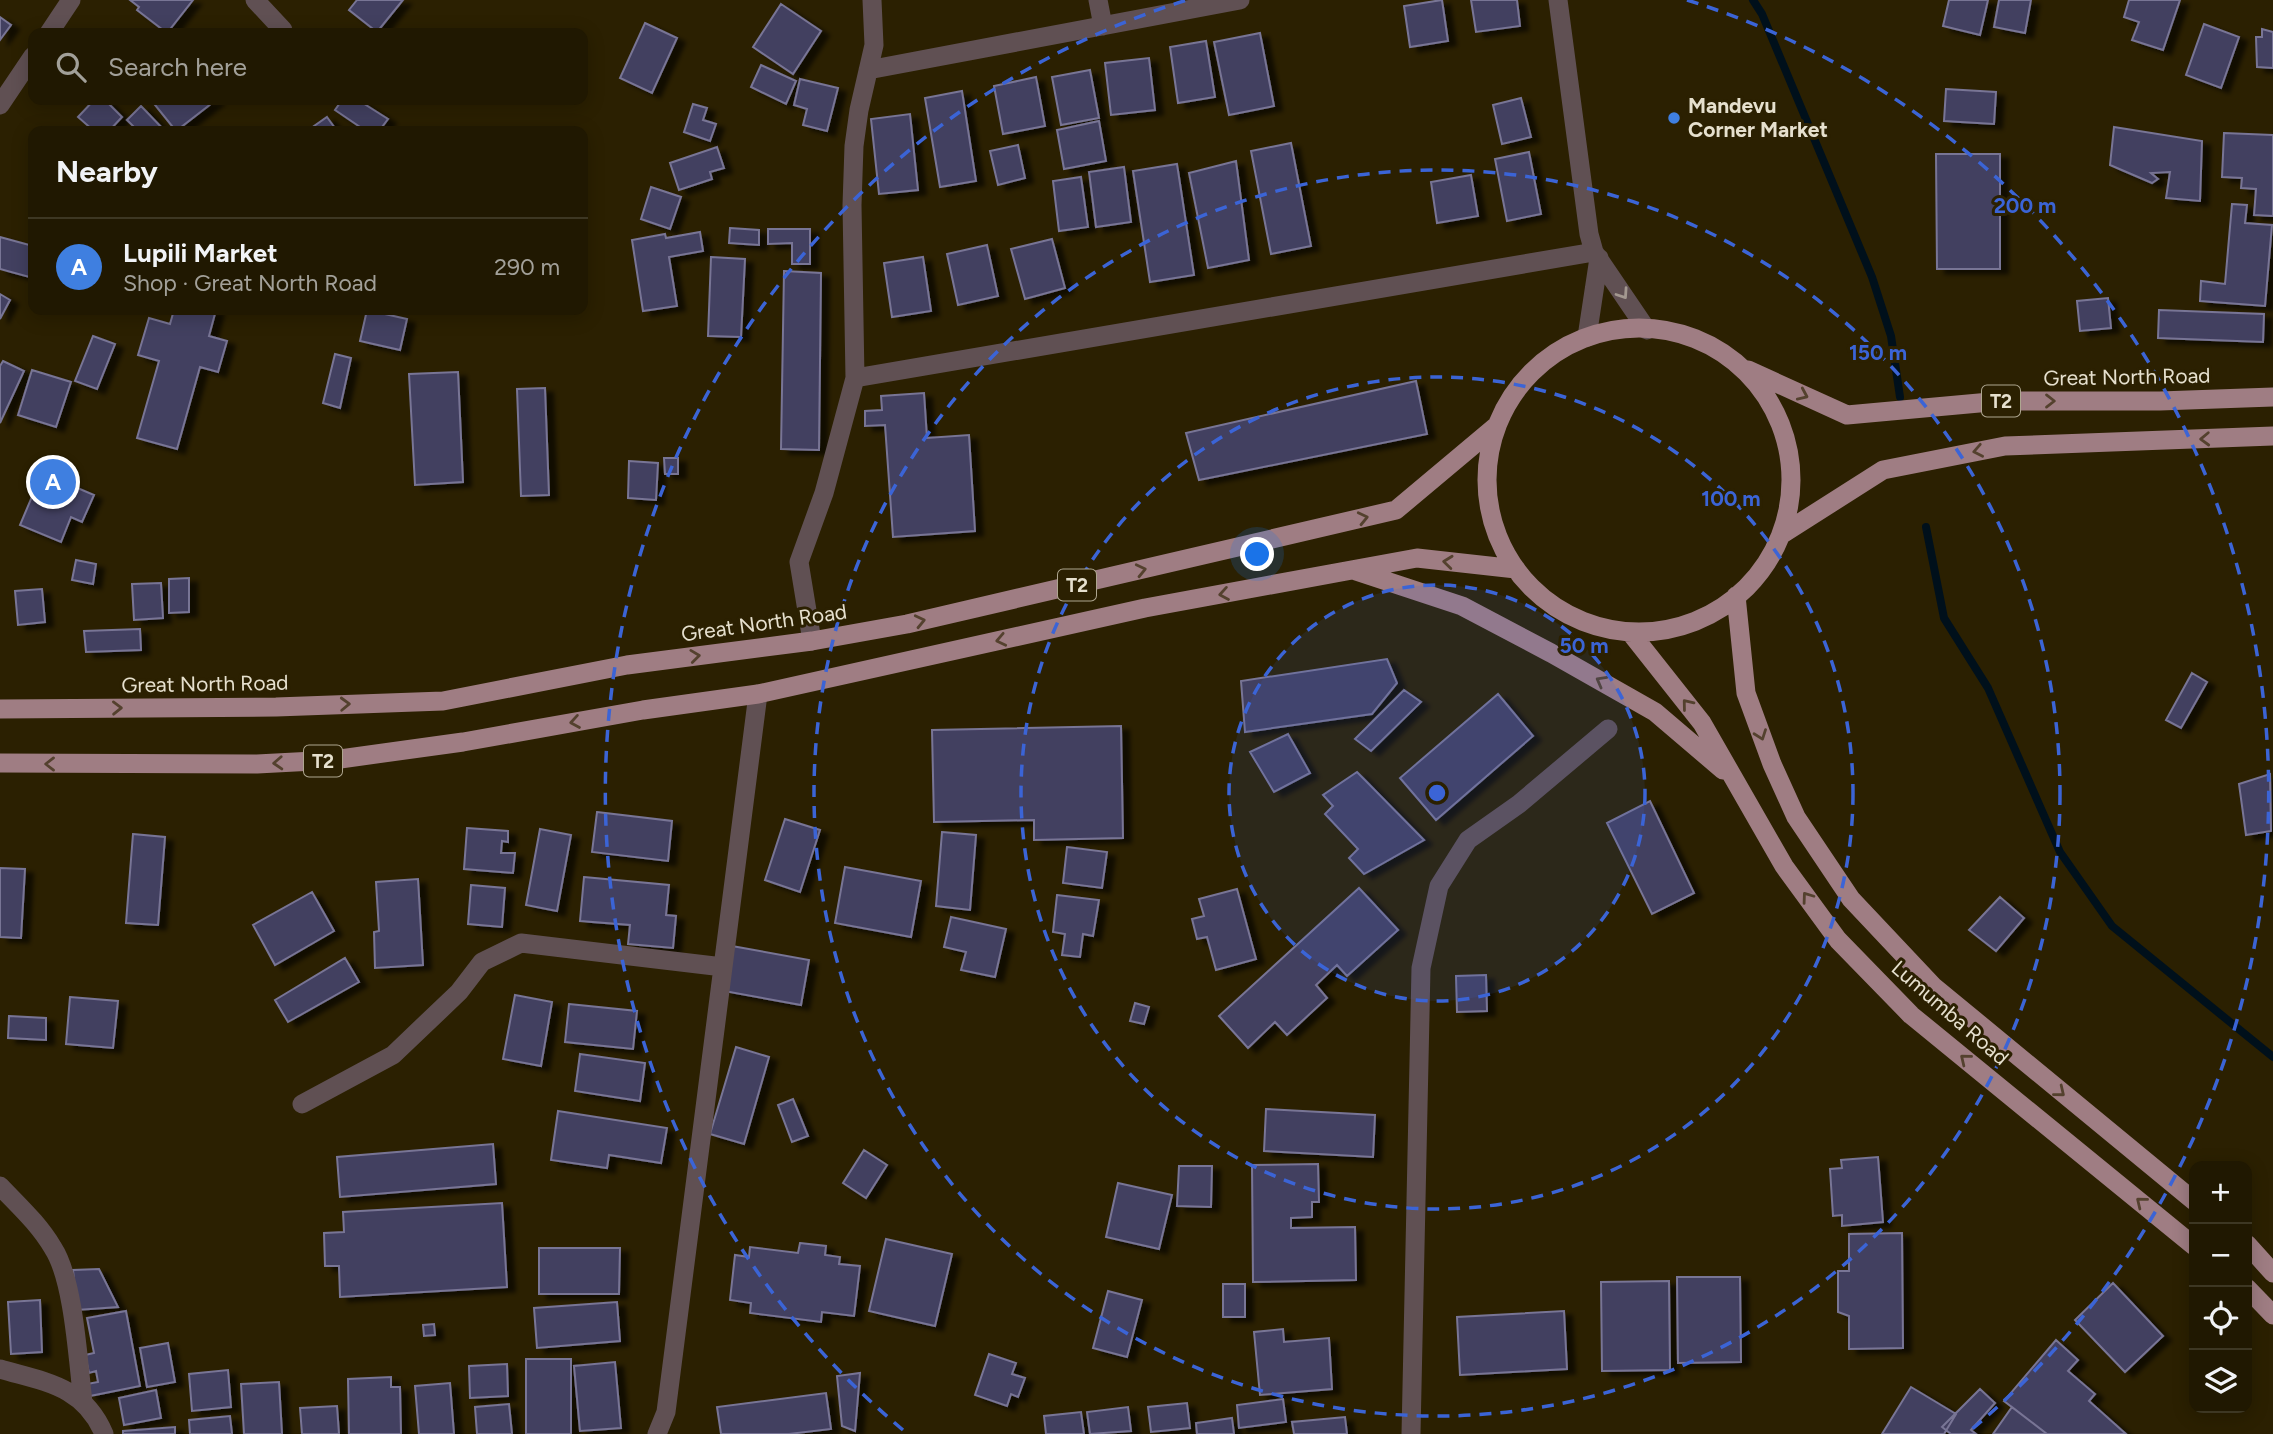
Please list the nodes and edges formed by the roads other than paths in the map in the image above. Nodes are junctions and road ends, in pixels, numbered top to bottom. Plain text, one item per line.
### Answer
1 (71, 0) edge
2 (255, 0) edge
3 (872, 0) edge
4 (1098, 0) edge
5 (1240, 0) edge
6 (1558, 0) edge
7 (1103, 26) junction
8 (51, 28) edge
9 (281, 28) edge
10 (28, 63) edge
11 (869, 70) junction
12 (0, 105) edge
13 (1597, 255) junction
14 (1647, 330) junction
15 (1587, 337) junction
16 (1741, 366) junction
17 (855, 378) junction
18 (2273, 397) edge
19 (1495, 427) junction
20 (2273, 436) edge
21 (1784, 533) junction
22 (1516, 569) junction
23 (1355, 570) junction
24 (1736, 596) junction
25 (1630, 632) junction
26 (812, 640) junction
27 (758, 694) junction
28 (0, 709) edge
29 (1608, 729) dead end
30 (0, 763) edge
31 (1734, 780) junction
32 (723, 967) junction
33 (302, 1104) dead end
34 (0, 1186) edge
35 (2189, 1197) edge
36 (2189, 1242) edge
37 (2252, 1250) edge
38 (2273, 1273) edge
39 (2252, 1294) edge
40 (2273, 1315) edge
41 (0, 1369) edge
42 (83, 1402) junction
43 (104, 1434) edge
44 (657, 1434) edge
45 (1411, 1434) edge

1 - 8 street
2 - 9 street
3 - 11 street
4 - 7 street
5 - 7 street
6 - 13 street
7 - 11 street
10 - 12 street
11 - 17 street
13 -> 14 street
13 - 15 street
13 - 17 street
14 - 15 main road, Great North Road
14 - 16 main road, Great North Road
15 - 19 main road, Great North Road
16 -> 18 main road, Great North Road / T2
16 - 21 main road
17 - 26 street
19 - 22 main road
26 -> 19 main road, Great North Road / T2
20 -> 21 main road, T2
21 - 24 main road
22 -> 23 main road, T2
22 - 25 main road
23 -> 27 main road, T2
31 -> 23 main road
24 - 25 main road
24 -> 35 main road, Lumumba Road
31 -> 25 main road, Lumumba Road
28 -> 26 main road, Great North Road / T2
27 -> 30 main road, T2
27 - 32 street
29 - 45 street
36 -> 31 main road, Lumumba Road
32 - 33 street
32 - 44 street
34 - 42 street
37 - 38 main road
39 - 40 main road
41 - 42 street
42 - 43 street

